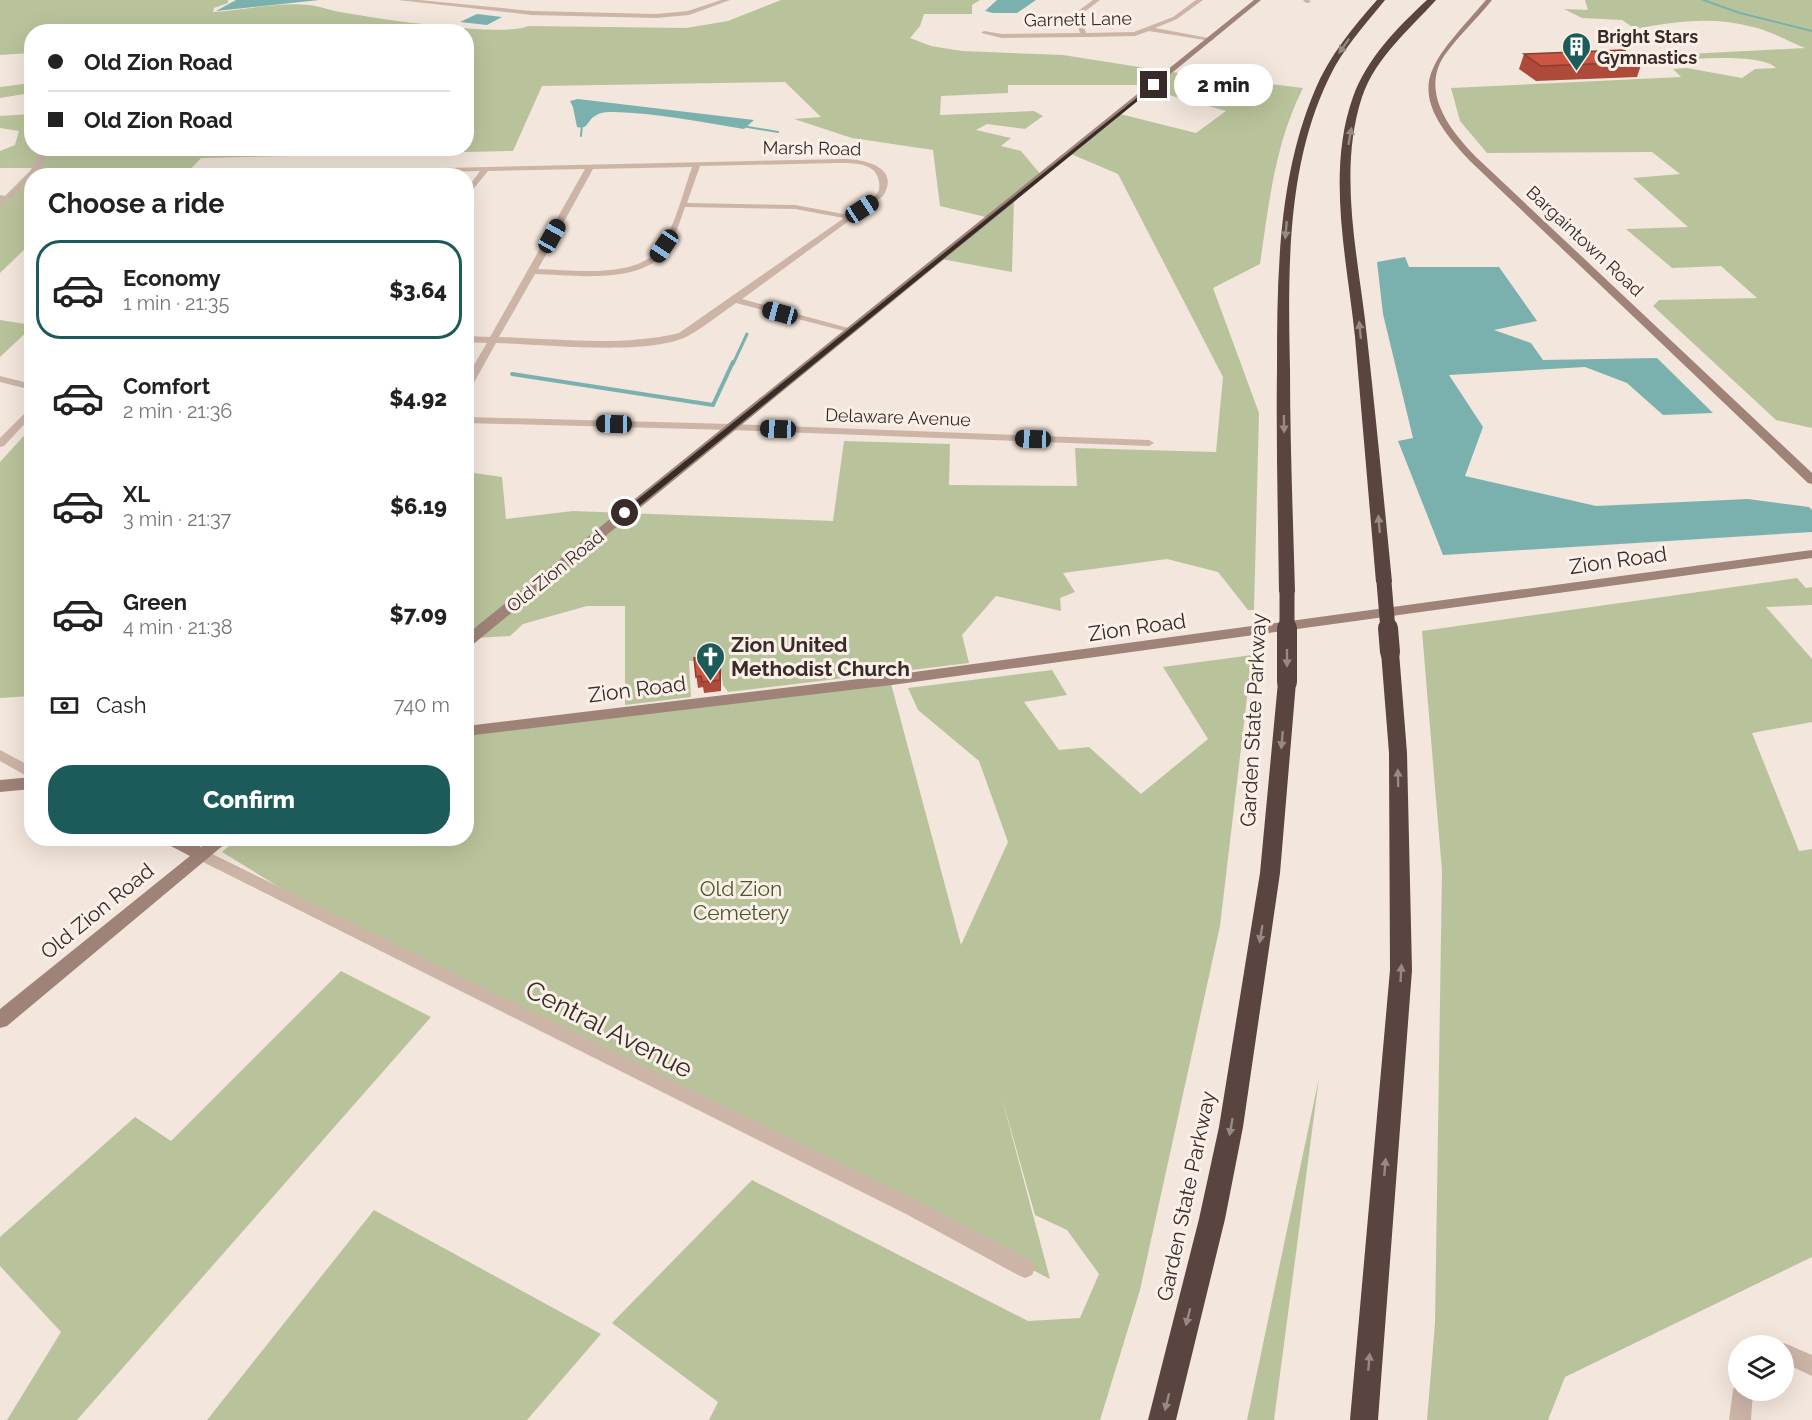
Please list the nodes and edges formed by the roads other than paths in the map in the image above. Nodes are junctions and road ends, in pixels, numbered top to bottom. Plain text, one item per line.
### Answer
1 (401, 0) edge
2 (710, 0) edge
3 (1097, 0) edge
4 (1200, 0) edge
5 (1258, 0) edge
6 (1381, 0) edge
7 (1432, 0) edge
8 (1489, 0) edge
9 (724, 1) edge
10 (1150, 29) junction
11 (984, 33) dead end
12 (1084, 35) junction
13 (1211, 39) junction
14 (697, 164) junction
15 (591, 166) junction
16 (486, 169) junction
17 (474, 170) edge
18 (24, 183) edge
19 (474, 185) edge
20 (682, 204) junction
21 (0, 205) edge
22 (849, 218) junction
23 (532, 272) junction
24 (735, 300) junction
25 (849, 331) junction
26 (474, 339) edge
27 (494, 340) junction
28 (474, 374) edge
29 (0, 379) edge
30 (24, 385) edge
31 (24, 418) edge
32 (474, 420) edge
33 (731, 427) junction
34 (1149, 443) dead end
35 (0, 444) edge
36 (1811, 478) edge
37 (1812, 554) edge
38 (474, 636) edge
39 (474, 730) edge
40 (0, 755) edge
41 (24, 769) edge
42 (24, 784) edge
43 (0, 786) edge
44 (185, 846) edge
45 (214, 846) edge
46 (202, 855) junction
47 (0, 1020) edge
48 (1025, 1268) dead end
49 (1794, 1358) edge
50 (1812, 1366) edge
51 (1742, 1401) edge
52 (1162, 1420) edge
53 (1364, 1420) edge
54 (1740, 1420) edge

1 - 9 street
2 - 9 street
3 - 12 street
4 - 10 street, Garnett Lane
5 - 13 street, Old Zion Road
6 -> 52 highway, Garden State Parkway, bridge
53 -> 7 highway, bridge
8 - 36 street, Bargaintown Road
10 - 12 street, Garnett Lane
10 - 13 street
11 - 12 street, Garnett Lane
13 - 25 street, Old Zion Road
14 - 15 street, Marsh Road
14 - 20 street
14 - 22 street, Marsh Road
15 - 16 street, Marsh Road
15 - 23 street
16 - 17 street, Marsh Road
16 - 19 street
18 - 21 street
20 - 22 street
20 - 23 street
22 - 24 street, Marsh Road
23 - 27 street
24 - 25 street
24 - 27 street, Marsh Road
25 - 33 street, Old Zion Road
26 - 27 street, Marsh Road
27 - 28 street
29 - 30 street
31 - 35 street
32 - 33 street, Delaware Avenue
33 - 34 street, Delaware Avenue
33 - 38 street, Old Zion Road
37 - 39 street, Zion Road
40 - 41 street
42 - 43 street
44 - 46 street, Central Avenue
45 - 46 street, Old Zion Road
46 - 47 street, Old Zion Road
46 - 48 street, Central Avenue
49 - 50 street
51 - 54 street

